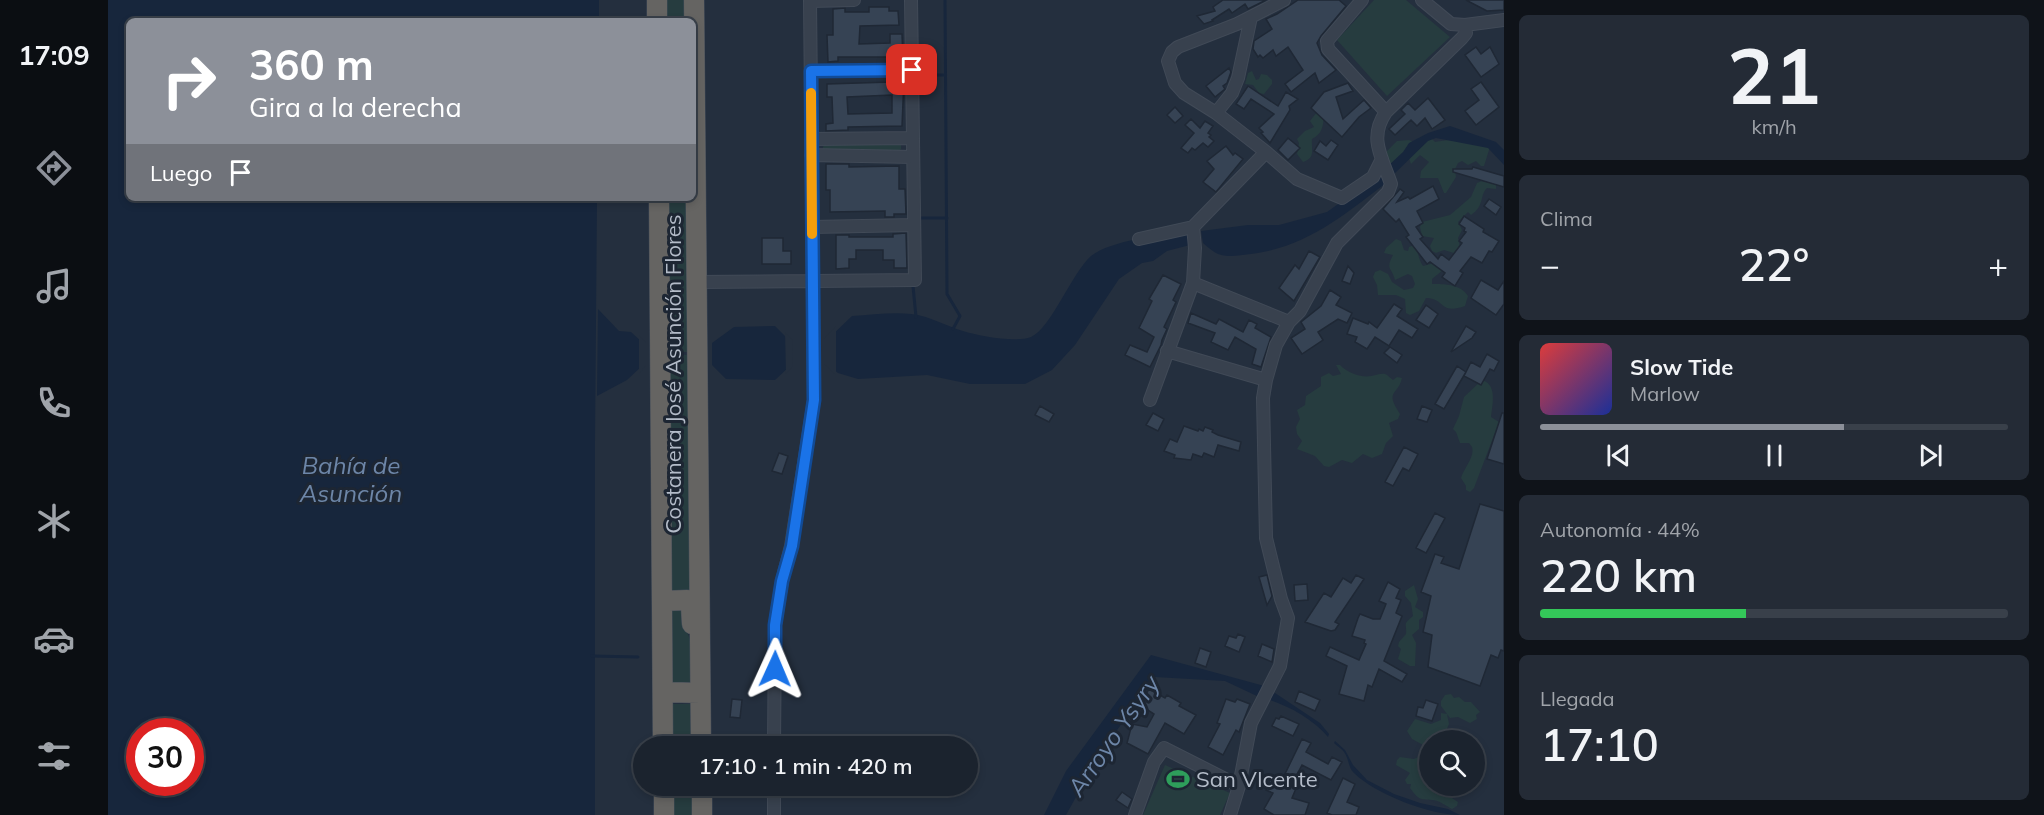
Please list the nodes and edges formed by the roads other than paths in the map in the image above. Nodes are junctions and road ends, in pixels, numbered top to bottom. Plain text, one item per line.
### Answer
1 (657, 0) edge
2 (694, 0) edge
3 (810, 0) edge
4 (854, 0) edge
5 (911, 0) edge
6 (1362, 0) edge
7 (1422, 0) edge
8 (1279, 1) edge
9 (1251, 17) junction
10 (657, 18) edge
11 (694, 18) edge
12 (1504, 20) edge
13 (1465, 25) junction
14 (912, 70) junction
15 (811, 71) junction
16 (1386, 112) junction
17 (1216, 113) junction
18 (913, 138) junction
19 (811, 139) junction
20 (1266, 152) junction
21 (811, 155) junction
22 (913, 157) junction
23 (1383, 161) junction
24 (658, 201) edge
25 (695, 201) edge
26 (914, 225) junction
27 (812, 227) junction
28 (1193, 230) junction
29 (1139, 239) dead end
30 (696, 282) junction
31 (812, 282) junction
32 (1193, 283) junction
33 (1289, 322) junction
34 (1167, 351) junction
35 (1266, 380) junction
36 (1150, 400) dead end
37 (662, 601) junction
38 (699, 639) junction
39 (663, 692) junction
40 (700, 693) junction
41 (663, 736) edge
42 (701, 736) edge
43 (774, 736) edge
44 (1239, 786) junction
45 (664, 796) edge
46 (702, 796) edge
47 (774, 796) edge
48 (664, 815) edge
49 (702, 815) edge
50 (774, 815) edge
51 (1135, 815) edge
52 (1230, 815) edge

1 - 10 highway
2 - 11 highway, Costanera José Asunción Flores
3 - 4 street
3 - 15 street
5 - 14 street
6 - 16 street
7 - 13 street
8 - 9 street
9 - 17 street
9 - 17 street
12 - 13 street
13 - 16 street
14 - 15 street
14 - 18 street
15 - 19 street
16 - 23 street
17 - 20 street
18 - 19 street
18 - 22 street
19 - 21 street
20 - 23 street
20 - 28 street
21 - 22 street
21 - 27 street
22 - 26 street
23 - 33 street
24 - 37 highway, Costanera José Asunción Flores
25 - 30 highway, Costanera José Asunción Flores
26 - 27 street
26 - 31 street
27 - 31 street
28 - 29 street
28 - 32 street
30 - 31 street
30 - 38 highway, Costanera José Asunción Flores
31 - 43 street
32 - 33 street
32 - 34 street
33 - 35 street
34 - 35 street
34 - 36 street
35 - 44 street
37 - 38 highway
37 - 39 highway, Costanera José Asunción Flores
38 - 40 highway, Costanera José Asunción Flores
39 - 40 highway
39 - 41 highway, Costanera José Asunción Flores
40 - 42 highway, Costanera José Asunción Flores
44 - 51 street
44 - 52 street
45 - 48 highway
46 - 49 highway
47 - 50 street

